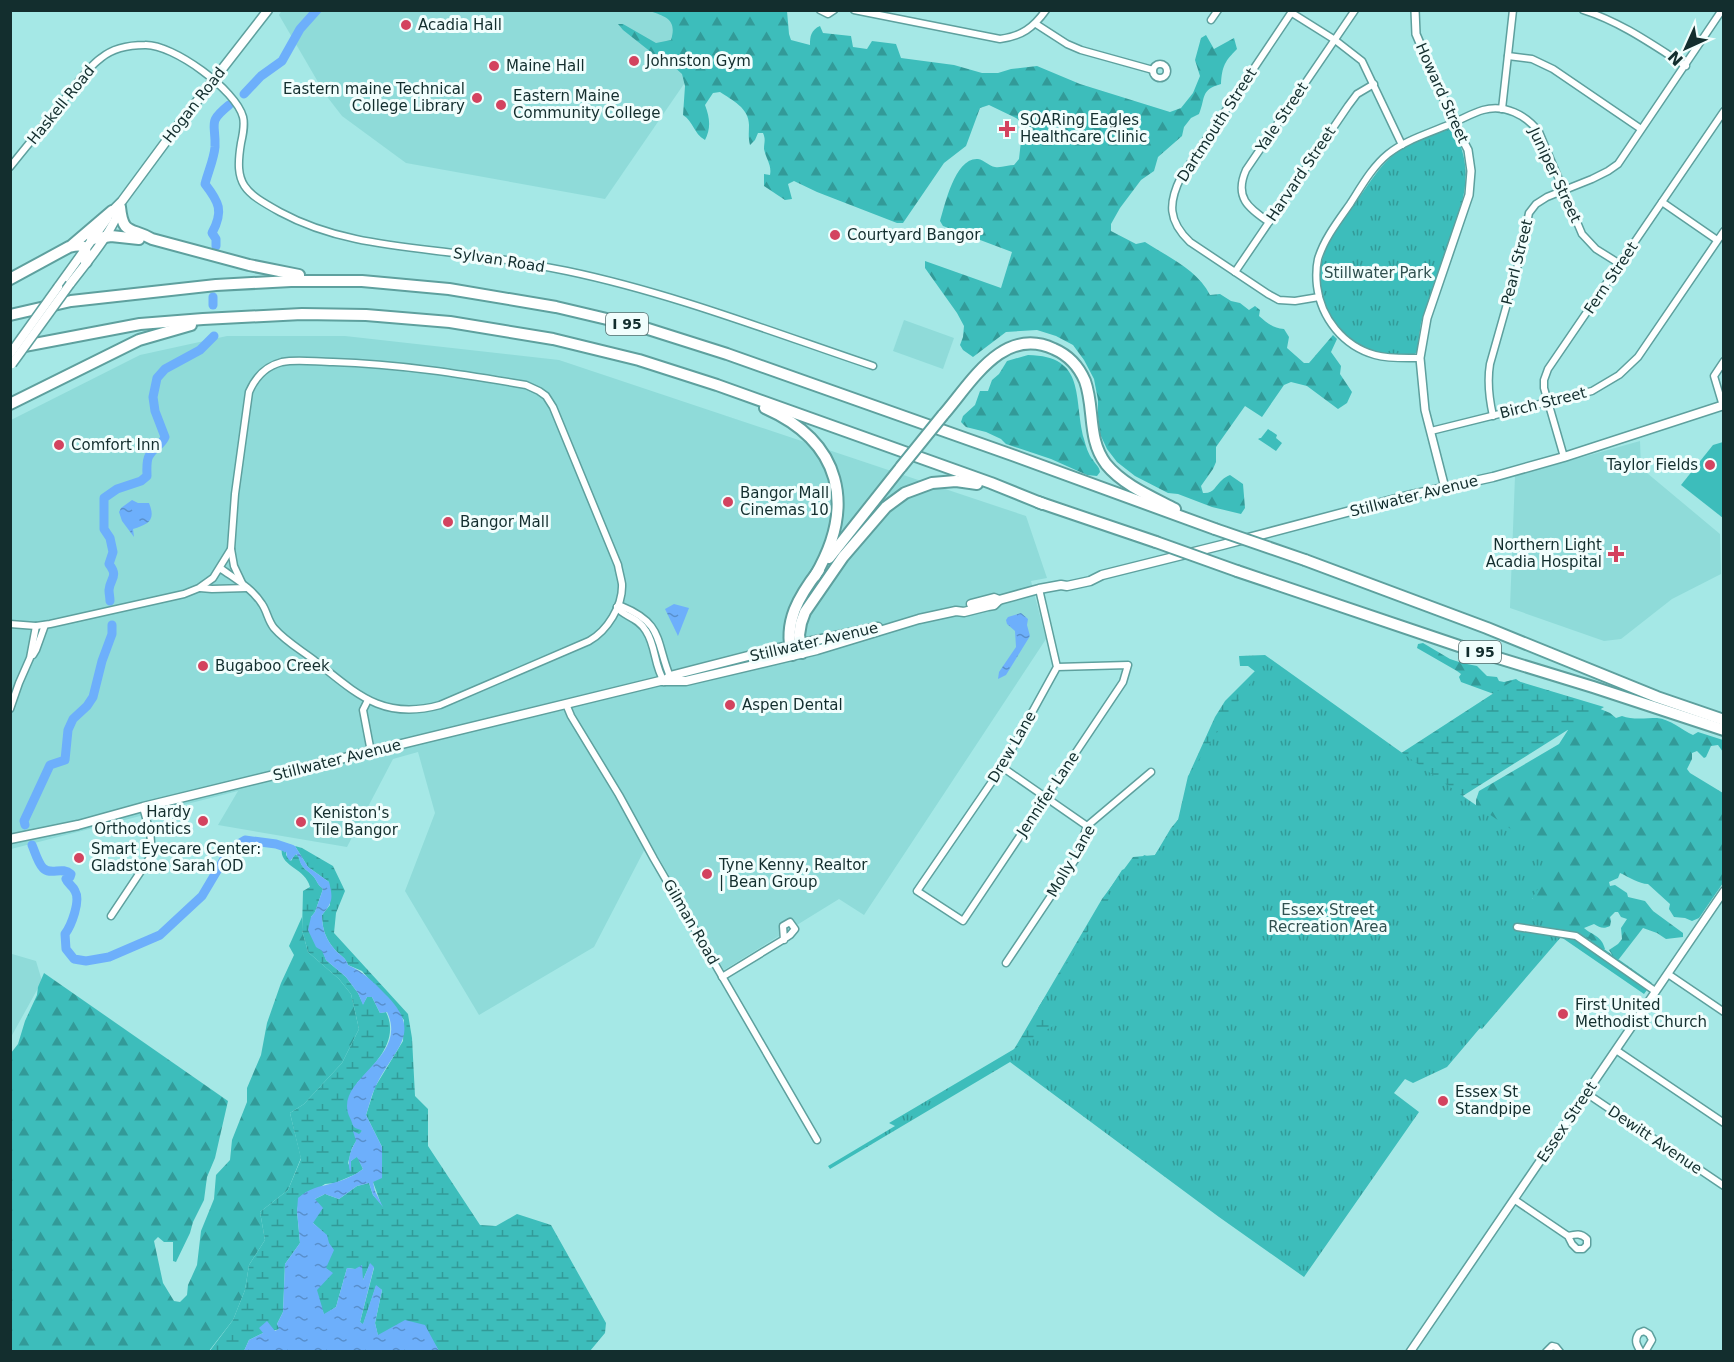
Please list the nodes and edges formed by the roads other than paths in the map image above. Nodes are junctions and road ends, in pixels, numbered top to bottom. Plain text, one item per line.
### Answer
1 (268, 10) edge
2 (820, 10) edge
3 (834, 10) edge
4 (1046, 10) edge
5 (1218, 10) edge
6 (1355, 10) edge
7 (1415, 10) edge
8 (1513, 10) edge
9 (1583, 10) edge
10 (1722, 10) edge
11 (858, 11) edge
12 (1293, 12) edge
13 (1211, 20) dead end
14 (1036, 24) junction
15 (1335, 40) junction
16 (1508, 56) junction
17 (1686, 66) junction
18 (1153, 70) dead end
19 (214, 80) junction
20 (1374, 84) junction
21 (1502, 109) junction
22 (1724, 111) edge
23 (1454, 123) junction
24 (1641, 129) junction
25 (1402, 145) junction
26 (10, 167) edge
27 (1563, 189) junction
28 (1662, 202) junction
29 (118, 206) junction
30 (1269, 222) junction
31 (1724, 231) edge
32 (98, 238) junction
33 (152, 239) junction
34 (1717, 240) junction
35 (69, 247) junction
36 (85, 249) junction
37 (86, 262) junction
38 (1620, 264) junction
39 (1235, 272) junction
40 (10, 279) edge
41 (362, 281) junction
42 (1319, 297) junction
43 (10, 315) edge
44 (203, 319) junction
45 (10, 349) edge
46 (10, 354) edge
47 (1420, 358) junction
48 (1724, 362) edge
49 (11, 365) edge
50 (873, 366) dead end
51 (665, 368) junction
52 (1548, 402) junction
53 (10, 404) edge
54 (1723, 406) edge
55 (1493, 416) junction
56 (1431, 431) junction
57 (1564, 457) junction
58 (1445, 488) junction
59 (1043, 504) junction
60 (1215, 530) junction
61 (231, 549) junction
62 (220, 568) junction
63 (815, 576) junction
64 (244, 586) junction
65 (199, 588) junction
66 (1039, 589) junction
67 (617, 607) junction
68 (10, 624) edge
69 (45, 625) junction
70 (36, 626) junction
71 (796, 649) junction
72 (30, 658) junction
73 (1057, 667) junction
74 (668, 679) junction
75 (368, 700) junction
76 (566, 704) junction
77 (10, 709) edge
78 (1724, 720) edge
79 (1724, 730) edge
80 (371, 752) junction
81 (1002, 767) junction
82 (1151, 772) dead end
83 (1045, 798) junction
84 (143, 807) junction
85 (1088, 826) junction
86 (10, 839) edge
87 (1724, 891) edge
88 (111, 916) dead end
89 (963, 921) joint
90 (1517, 927) dead end
91 (784, 939) dead end
92 (1006, 963) dead end
93 (1668, 974) junction
94 (722, 977) junction
95 (1655, 992) junction
96 (1724, 1012) edge
97 (1616, 1050) junction
98 (1586, 1093) junction
99 (1724, 1123) edge
100 (817, 1140) dead end
101 (1724, 1186) edge
102 (1515, 1200) junction
103 (1568, 1236) dead end
104 (1410, 1352) edge
105 (1546, 1352) edge
106 (1560, 1352) edge

1 - 19 main road, Hogan Road
2 - 3 street
4 - 14 street
5 - 13 street
6 - 15 street, Yale Street
7 - 23 street, Howard Street
8 - 16 street
9 - 17 street
10 - 17 street, Pearl Street
11 - 14 street
12 - 15 street
12 - 39 street, Dartmouth Street
14 - 18 street
15 - 20 street
15 - 30 street, Yale Street
16 - 21 street
16 - 24 street
17 - 24 street, Pearl Street
19 - 26 street, Haskell Road
19 - 29 main road, Hogan Road
19 - 50 street, Sylvan Road
20 - 25 street
20 - 30 street, Harvard Street
21 - 23 street
21 - 27 street, Juniper Street
22 - 28 street, Fern Street
23 - 25 street
23 - 47 street, Howard Street
24 - 27 street, Pearl Street
25 - 42 street
27 - 38 street, Juniper Street
27 - 55 street, Pearl Street
28 - 34 street
28 - 38 street, Fern Street
29 - 32 main road, Hogan Road
29 - 33 highway
29 - 35 highway
30 - 39 street, Harvard Street
31 - 34 street, Birch Street
32 - 33 highway
32 - 36 main road, Hogan Road
32 - 37 main road, Hogan Road
33 - 41 highway
34 - 52 street, Birch Street
35 - 36 highway
35 - 40 highway
36 - 37 highway
36 - 46 main road, Hogan Road, bridge
37 - 49 main road, Hogan Road, bridge
38 - 52 street, Fern Street
39 - 42 street, Dartmouth Street
41 - 43 highway, I 95
41 - 60 highway, I 95
42 - 47 street
44 - 45 highway, I 95
44 - 51 highway, I 95
44 - 53 highway
47 - 56 street, Howard Street
48 - 54 street
51 - 59 highway, I 95
51 - 63 highway
52 - 55 street, Birch Street
52 - 57 street, Fern Street
54 - 57 main road, Stillwater Avenue
55 - 56 street, Birch Street
56 - 58 street, Howard Street
57 - 58 main road, Stillwater Avenue
58 - 66 main road, Stillwater Avenue
59 - 71 highway
59 - 79 highway, I 95, bridge
60 - 63 highway, bridge
60 - 78 highway, I 95, bridge
61 - 62 street
61 - 64 street
61 - 67 street
62 - 64 street
62 - 65 street
63 - 71 highway
64 - 65 street
64 - 75 street
65 - 69 street
66 - 71 main road, Stillwater Avenue
66 - 73 street
67 - 74 street
67 - 75 street
68 - 70 street
69 - 70 street
69 - 72 street
70 - 72 street
71 - 74 main road, Stillwater Avenue
72 - 77 street
73 - 81 street, Drew Lane
73 - 83 street, Jennifer Lane
74 - 76 main road, Stillwater Avenue
75 - 80 street
76 - 80 main road, Stillwater Avenue
76 - 94 street, Gilman Road
80 - 84 main road, Stillwater Avenue
81 - 83 street
81 - 89 street, Drew Lane
82 - 85 street, Molly Lane
83 - 85 street
83 - 89 street, Jennifer Lane
84 - 86 main road, Stillwater Avenue
84 - 88 street
85 - 92 street, Molly Lane
87 - 93 street, Essex Street
90 - 95 street
91 - 94 street
93 - 95 street, Essex Street
93 - 96 street
94 - 100 street, Gilman Road
95 - 97 street, Essex Street
97 - 98 street, Essex Street
97 - 99 street
98 - 101 street, Dewitt Avenue
98 - 102 street, Essex Street
102 - 103 street
102 - 104 street, Essex Street
105 - 106 street

